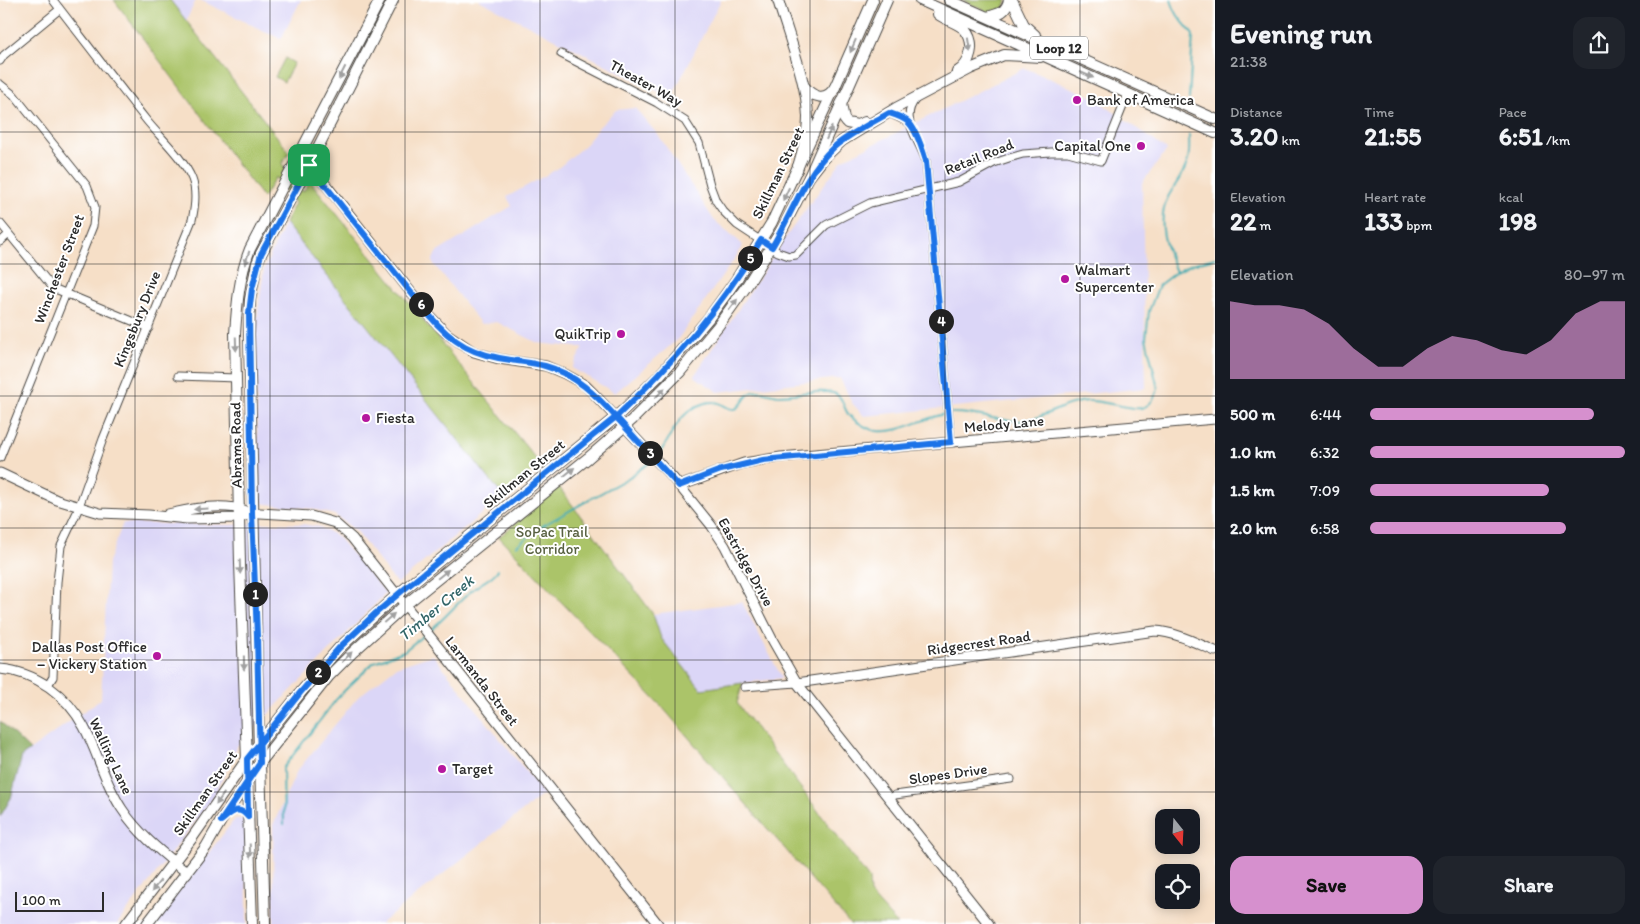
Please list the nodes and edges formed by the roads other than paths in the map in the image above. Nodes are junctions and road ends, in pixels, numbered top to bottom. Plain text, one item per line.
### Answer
1 (53, 0) edge
2 (380, 0) edge
3 (393, 0) edge
4 (778, 0) edge
5 (949, 0) edge
6 (1011, 0) edge
7 (873, 1) edge
8 (922, 1) edge
9 (885, 3) edge
10 (60, 9) junction
11 (987, 17) junction
12 (365, 29) junction
13 (376, 35) junction
14 (1039, 39) junction
15 (561, 54) dead end
16 (1046, 57) junction
17 (0, 61) edge
18 (802, 83) junction
19 (0, 84) edge
20 (835, 87) junction
21 (1128, 94) junction
22 (1166, 97) junction
23 (916, 98) junction
24 (841, 104) junction
25 (889, 113) junction
26 (1212, 117) edge
27 (908, 122) junction
28 (1215, 133) edge
29 (300, 156) junction
30 (309, 165) junction
31 (797, 170) junction
32 (809, 177) junction
33 (929, 189) junction
34 (0, 223) edge
35 (9, 234) junction
36 (761, 240) junction
37 (0, 242) edge
38 (772, 247) junction
39 (796, 255) joint
40 (65, 295) junction
41 (708, 319) junction
42 (718, 326) junction
43 (149, 328) junction
44 (178, 376) dead end
45 (236, 378) junction
46 (250, 378) junction
47 (616, 417) junction
48 (1215, 419) edge
49 (625, 426) junction
50 (951, 442) junction
51 (0, 458) edge
52 (0, 473) edge
53 (679, 486) junction
54 (79, 508) junction
55 (252, 513) junction
56 (240, 514) junction
57 (398, 595) junction
58 (405, 605) junction
59 (244, 636) junction
60 (257, 636) junction
61 (1215, 651) edge
62 (0, 669) edge
63 (797, 683) junction
64 (48, 685) junction
65 (744, 687) dead end
66 (259, 743) junction
67 (247, 759) junction
68 (260, 763) junction
69 (1011, 778) dead end
70 (247, 782) junction
71 (889, 798) junction
72 (248, 817) junction
73 (221, 821) junction
74 (174, 862) junction
75 (187, 873) junction
76 (126, 924) edge
77 (147, 924) edge
78 (252, 924) edge
79 (265, 924) edge
80 (658, 924) edge
81 (989, 924) edge

1 - 10 street, Kingsbury Drive
2 - 12 main road, Abrams Road
3 - 13 main road, Abrams Road
4 - 18 main road
5 - 11 main road, Loop 12
6 - 11 main road
6 - 14 main road
7 -> 20 main road, Skillman Street
8 - 16 main road, Loop 12
8 -> 24 main road
9 - 24 main road, Skillman Street
10 - 17 street
10 - 43 street, Kingsbury Drive
11 - 14 main road, Loop 12
12 - 13 main road
12 -> 29 main road, Abrams Road
13 - 30 main road, Abrams Road
14 - 22 main road, Loop 12
15 - 36 street, Theater Way
16 -> 21 main road, Loop 12
16 - 23 main road
18 - 20 main road
18 - 31 main road
19 - 40 street, Winchester Street
20 - 31 main road, Skillman Street
21 - 22 main road
21 - 28 main road, Loop 12
21 - 33 street, Retail Road
22 - 26 main road, Loop 12
23 - 25 main road
23 - 27 street
32 -> 24 main road, Skillman Street
25 - 27 street
25 - 32 main road
27 - 33 street
29 - 30 street, Eastridge Drive
29 -> 45 main road, Abrams Road
30 - 46 main road, Abrams Road
30 - 47 street, Eastridge Drive
31 -> 36 main road, Skillman Street
32 - 38 main road, Skillman Street
33 - 39 street, Retail Road
33 - 50 street
34 - 35 street
35 - 37 street
35 - 40 street
36 - 38 street, Theater Way
36 - 41 main road, Skillman Street
38 - 39 street, Theater Way
42 -> 38 main road, Skillman Street
40 - 43 street
40 - 51 street, Winchester Street
41 - 42 main road
41 - 47 main road, Skillman Street
49 -> 42 main road, Skillman Street
43 - 54 street, Kingsbury Drive
44 - 45 street
45 - 46 main road
45 - 56 main road, Abrams Road
46 - 55 main road, Abrams Road
47 - 49 street, Eastridge Drive
47 - 57 main road, Skillman Street
48 - 50 street, Melody Lane
49 - 53 street, Eastridge Drive
58 -> 49 main road, Skillman Street
50 - 53 street, Melody Lane
52 - 54 street, Larmanda Street
53 - 63 street, Eastridge Drive
54 - 56 street, Larmanda Street
54 - 64 street, Kingsbury Drive
55 - 56 street, Larmanda Street
55 - 57 street, Larmanda Street
55 - 60 main road, Abrams Road
56 -> 59 main road, Abrams Road
57 - 58 street, Larmanda Street
57 - 66 main road, Skillman Street
68 -> 58 main road, Skillman Street
58 - 80 street, Larmanda Street
59 - 60 main road
59 -> 67 main road, Abrams Road
60 - 66 main road, Abrams Road
61 - 63 street, Ridgecrest Road
62 - 64 street, Walling Lane
63 - 65 street, Ridgecrest Road
63 - 71 street, Eastridge Drive
64 - 74 street, Walling Lane
66 - 67 main road, Skillman Street
66 - 68 main road, Abrams Road
67 - 70 main road, Abrams Road
67 -> 74 main road, Skillman Street
68 - 70 main road, Skillman Street
68 - 79 main road, Abrams Road
69 - 71 street, Slopes Drive
70 - 72 main road, Abrams Road
70 - 73 main road, Skillman Street
71 - 81 street, Eastridge Drive
72 - 73 main road
72 -> 78 main road, Abrams Road
73 - 75 main road, Skillman Street
74 - 75 street, Walling Lane
74 -> 76 main road, Skillman Street
75 - 77 main road, Skillman Street

